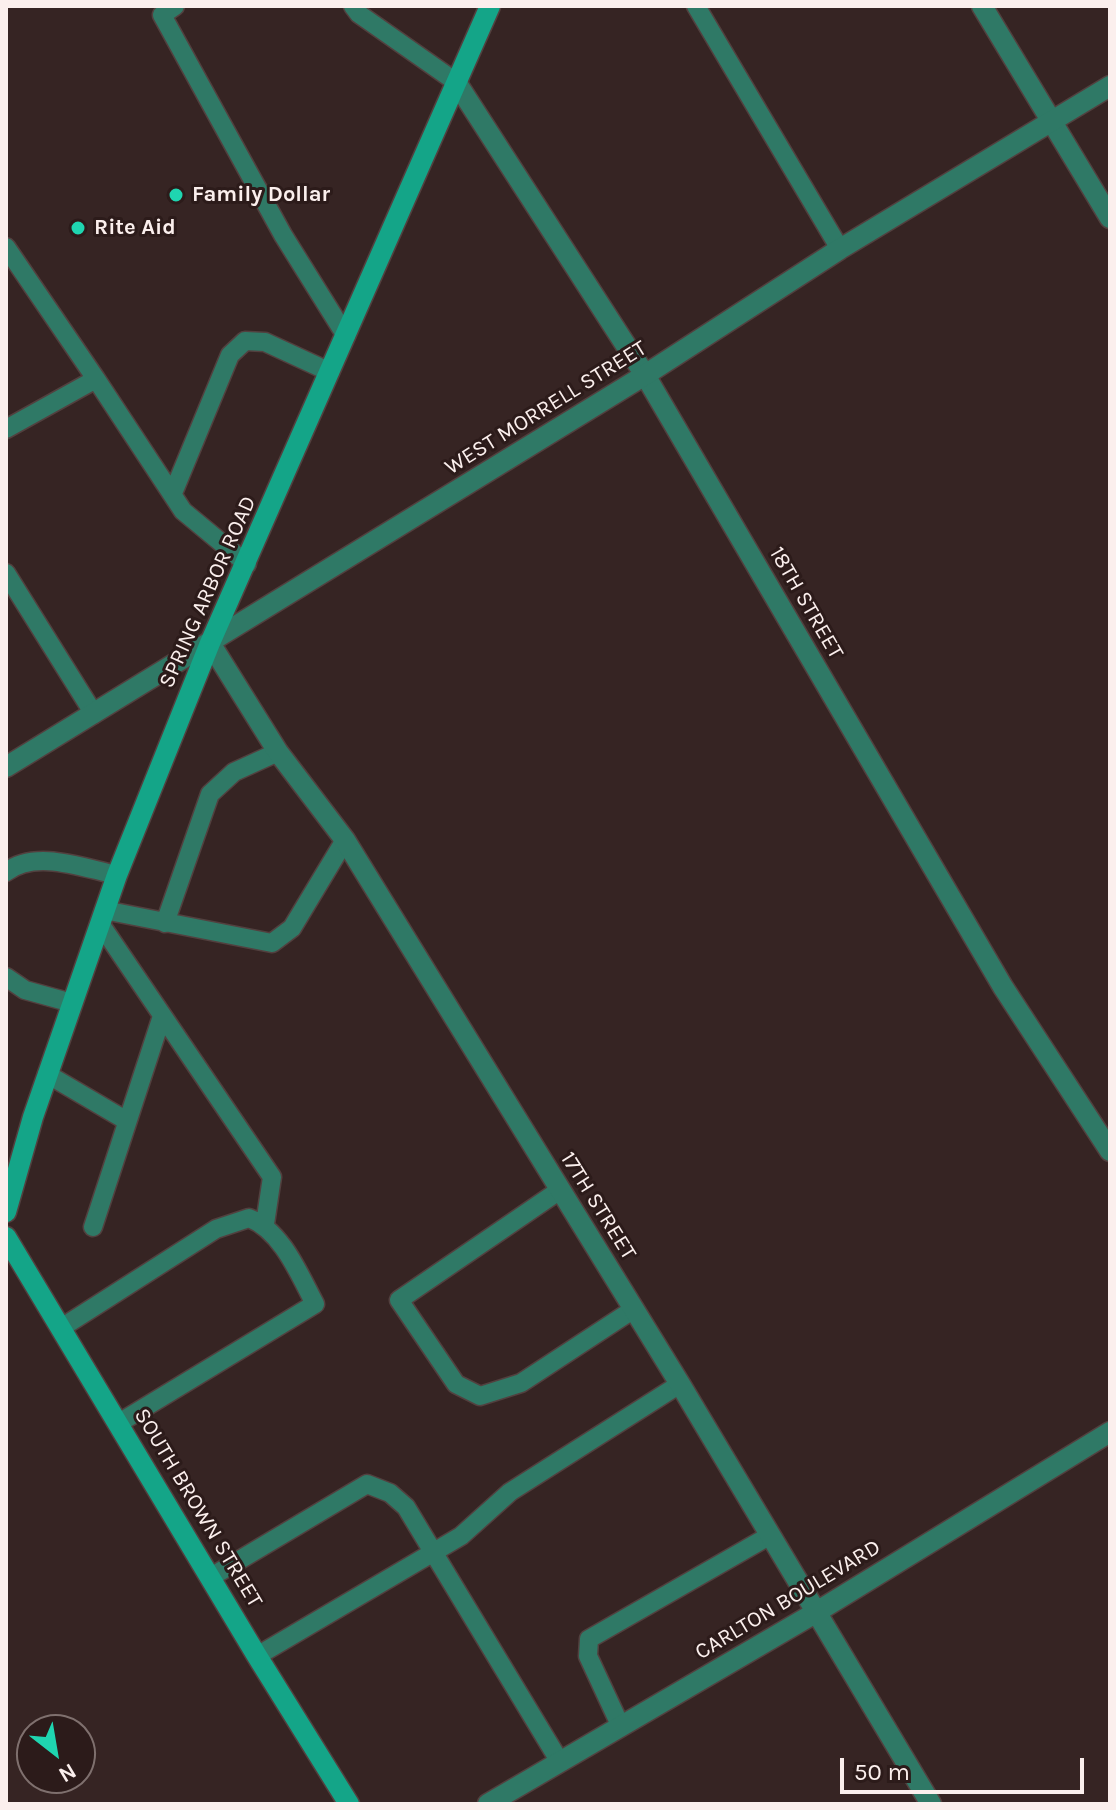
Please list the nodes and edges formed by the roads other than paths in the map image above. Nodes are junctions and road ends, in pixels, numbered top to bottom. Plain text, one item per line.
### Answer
1 (353, 6) edge
2 (490, 6) edge
3 (696, 6) edge
4 (982, 6) edge
5 (169, 10) edge
6 (456, 82) junction
7 (1110, 86) edge
8 (1051, 122) junction
9 (1110, 218) edge
10 (6, 247) edge
11 (840, 249) junction
12 (346, 336) junction
13 (330, 372) junction
14 (645, 375) junction
15 (96, 379) junction
16 (6, 429) edge
17 (173, 493) junction
18 (247, 564) junction
19 (6, 573) edge
20 (210, 643) junction
21 (94, 714) junction
22 (278, 752) junction
23 (6, 767) edge
24 (345, 840) junction
25 (6, 872) edge
26 (117, 875) junction
27 (102, 918) junction
28 (165, 923) junction
29 (6, 977) edge
30 (72, 1003) junction
31 (162, 1016) junction
32 (47, 1074) junction
33 (127, 1121) junction
34 (1110, 1151) edge
35 (560, 1190) junction
36 (6, 1212) edge
37 (265, 1224) junction
38 (93, 1227) dead end
39 (6, 1237) edge
40 (634, 1309) junction
41 (61, 1328) junction
42 (680, 1384) junction
43 (119, 1423) junction
44 (1110, 1432) edge
45 (769, 1536) junction
46 (432, 1554) junction
47 (211, 1577) junction
48 (815, 1613) junction
49 (257, 1656) junction
50 (621, 1727) junction
51 (560, 1762) junction
52 (349, 1804) edge
53 (488, 1804) edge
54 (931, 1804) edge

1 - 6 lane
2 - 6 main road, SPRING ARBOR ROAD
3 - 11 lane
4 - 8 street
5 - 12 lane
6 - 12 main road, SPRING ARBOR ROAD
6 - 14 street, 18TH STREET
7 - 8 street, WEST MORRELL STREET
8 - 9 street
8 - 11 street, WEST MORRELL STREET
10 - 15 lane
11 - 14 street, WEST MORRELL STREET
12 - 13 main road, SPRING ARBOR ROAD
13 - 17 lane
13 - 18 main road, SPRING ARBOR ROAD
14 - 20 street, WEST MORRELL STREET
14 - 34 street, 18TH STREET
15 - 16 lane
15 - 17 lane
17 - 18 lane
18 - 20 main road, SPRING ARBOR ROAD
19 - 21 lane
20 - 21 street, WEST MORRELL STREET
20 - 22 street, 17TH STREET
20 - 26 main road, SPRING ARBOR ROAD
21 - 23 street, WEST MORRELL STREET
22 - 24 street, 17TH STREET
22 - 28 lane
24 - 28 lane
24 - 35 street, 17TH STREET
25 - 26 lane
26 - 27 main road, SPRING ARBOR ROAD
27 - 28 lane
27 - 30 main road, SPRING ARBOR ROAD
27 - 31 lane
29 - 30 lane
30 - 32 main road, SPRING ARBOR ROAD
31 - 33 lane
31 - 37 lane
32 - 33 lane
32 - 36 main road, SPRING ARBOR ROAD
33 - 38 lane
35 - 40 street, 17TH STREET
35 - 40 lane
37 - 41 lane
37 - 43 lane
39 - 41 main road, SOUTH BROWN STREET
40 - 42 street, 17TH STREET
41 - 43 main road, SOUTH BROWN STREET
42 - 45 street, 17TH STREET
42 - 46 lane
43 - 47 main road, SOUTH BROWN STREET
44 - 48 street, CARLTON BOULEVARD
45 - 48 street, 17TH STREET
45 - 50 lane
46 - 47 lane
46 - 49 lane
46 - 51 lane
47 - 49 main road, SOUTH BROWN STREET
48 - 50 street, CARLTON BOULEVARD
48 - 54 street, 17TH STREET
49 - 52 main road, SOUTH BROWN STREET
50 - 51 street, CARLTON BOULEVARD
51 - 53 street, CARLTON BOULEVARD

